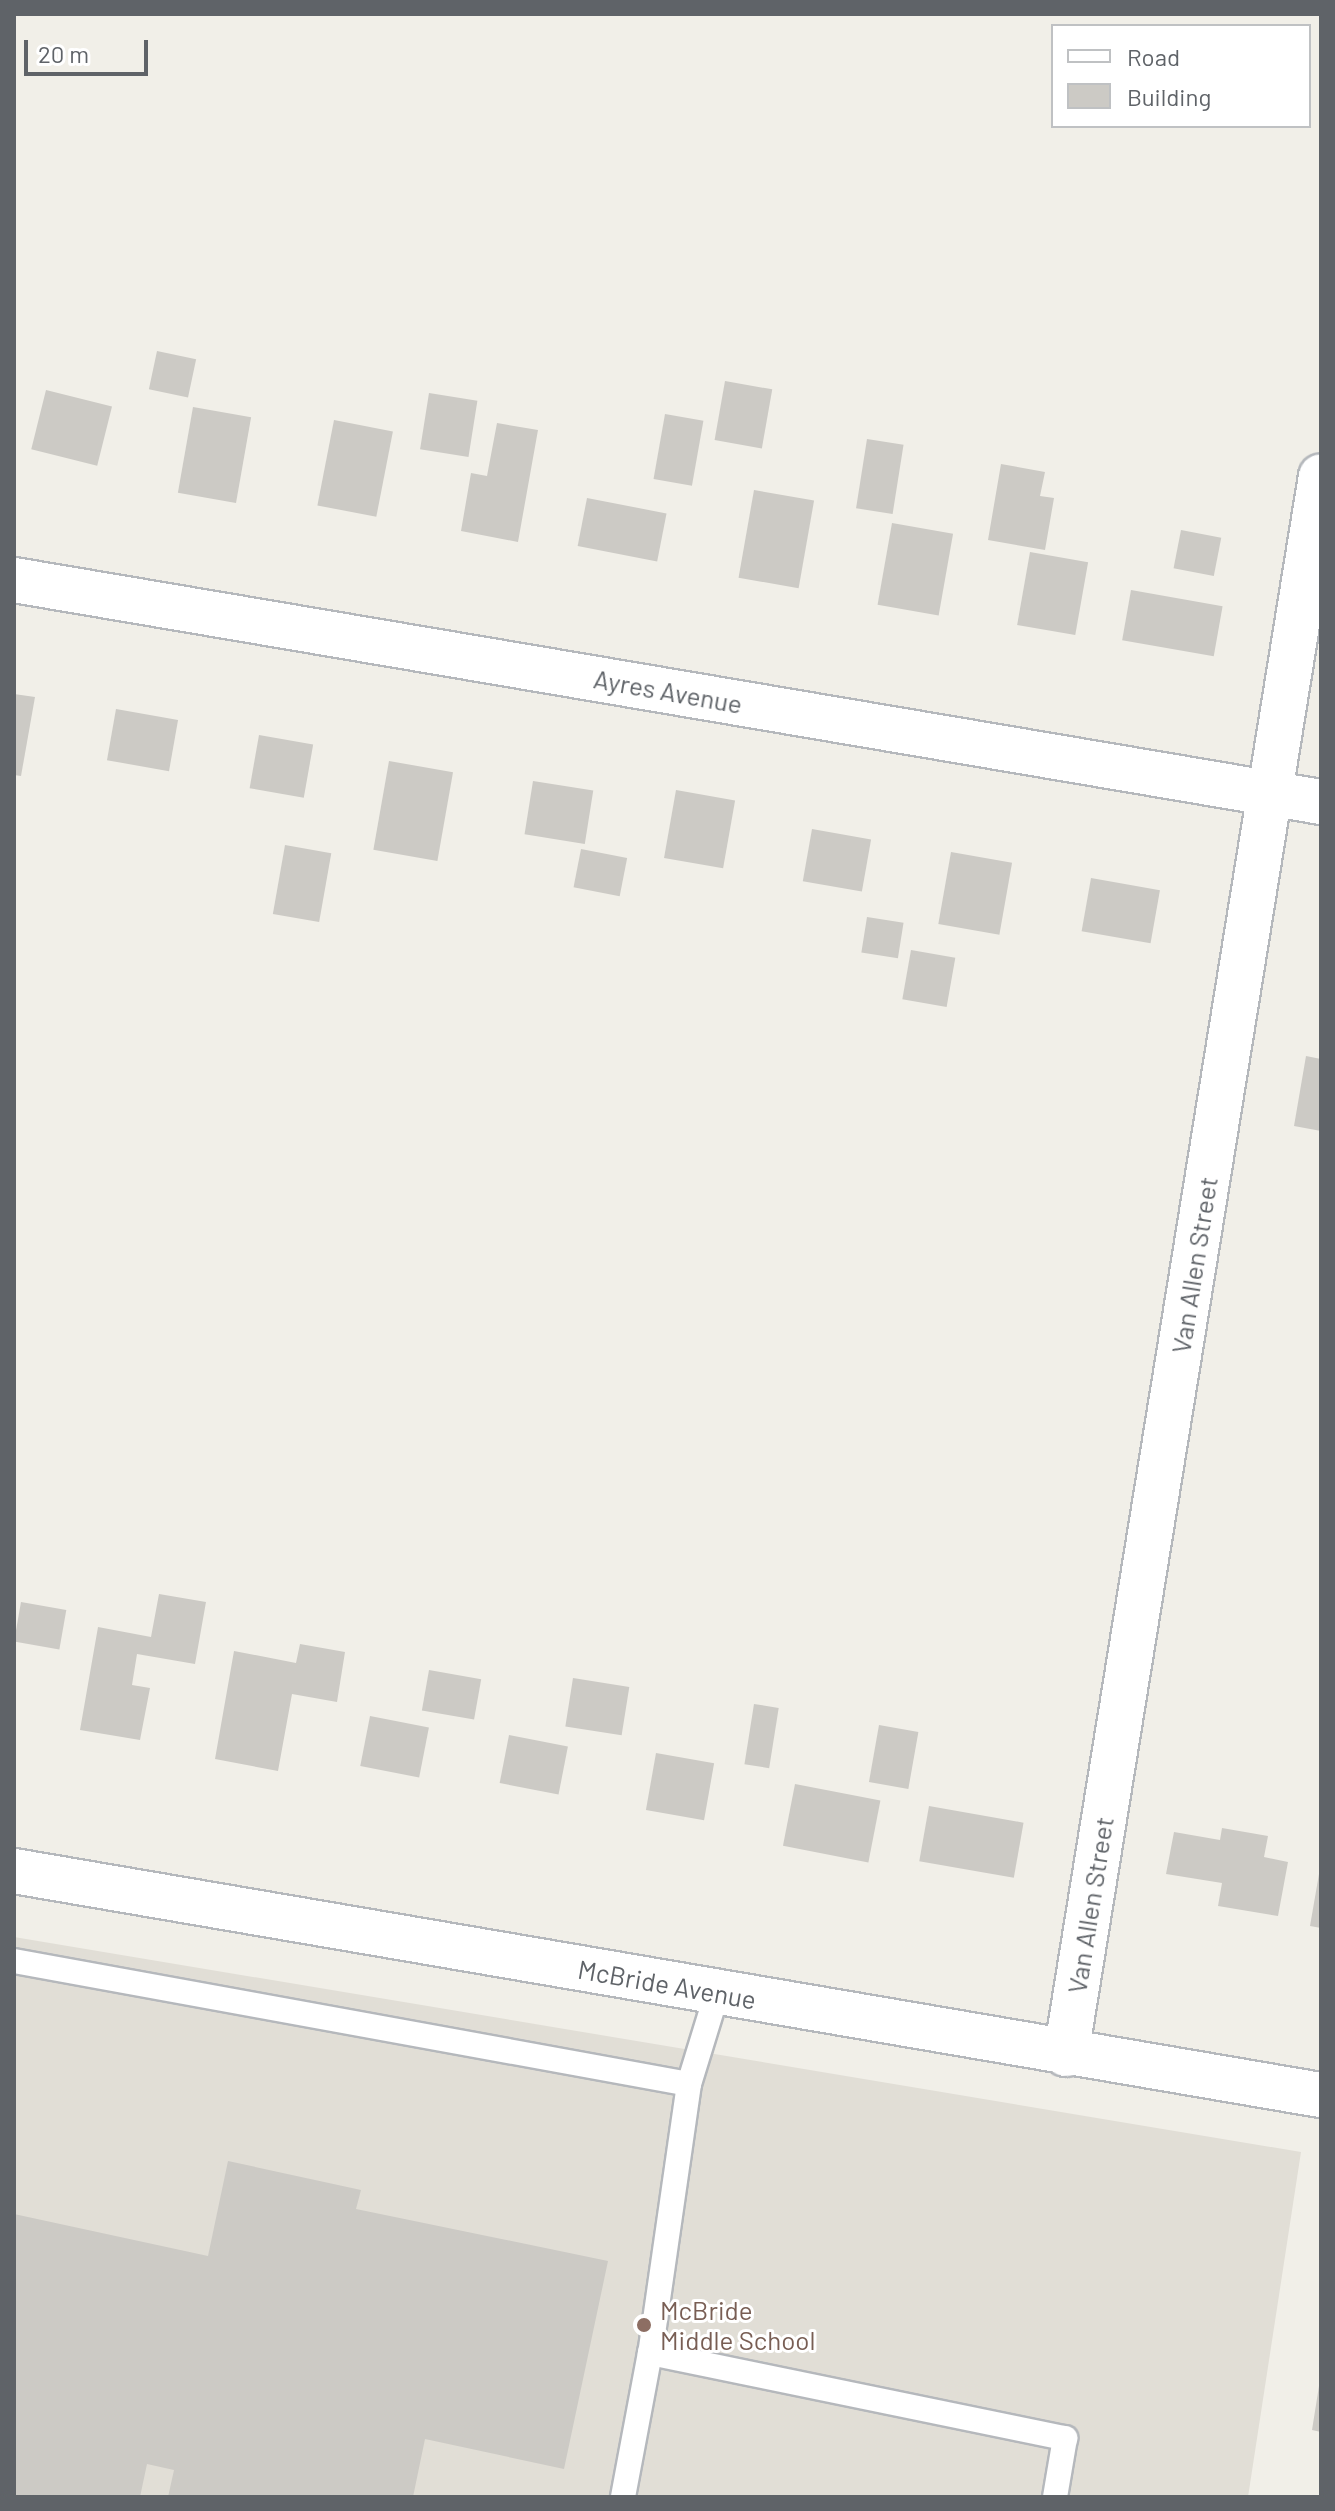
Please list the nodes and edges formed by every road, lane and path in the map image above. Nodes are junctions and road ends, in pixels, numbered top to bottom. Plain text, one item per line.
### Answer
1 (1321, 476) edge
2 (14, 580) edge
3 (1271, 794) junction
4 (1321, 802) edge
5 (14, 1871) edge
6 (14, 1961) edge
7 (717, 1993) junction
8 (1066, 2054) junction
9 (689, 2084) junction
10 (1321, 2095) edge
11 (650, 2353) junction
12 (623, 2497) edge
13 (1055, 2497) edge

1 - 3 street, Van Allen Street
2 - 3 street, Ayres Avenue
3 - 4 street, Ayres Avenue
3 - 8 street, Van Allen Street
5 - 7 street, McBride Avenue
6 - 9 lane
7 - 8 street, McBride Avenue
7 - 9 lane
8 - 10 street, McBride Avenue
9 - 11 lane
11 - 12 lane
11 - 13 lane

